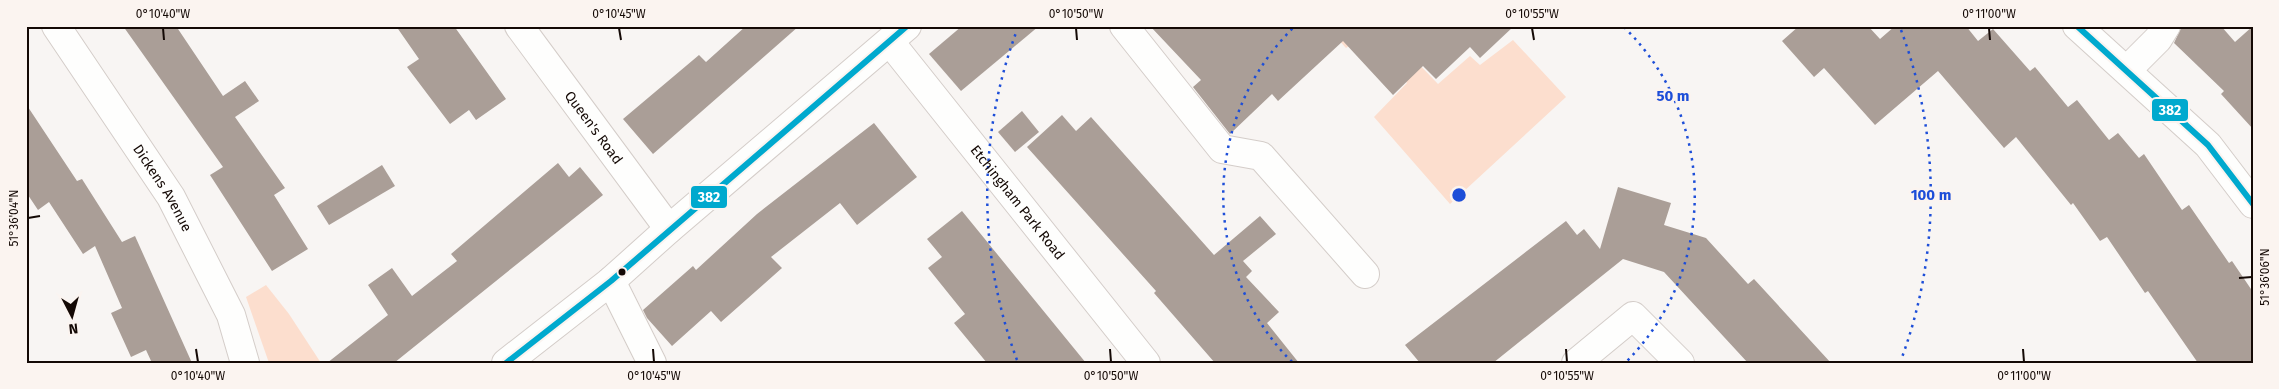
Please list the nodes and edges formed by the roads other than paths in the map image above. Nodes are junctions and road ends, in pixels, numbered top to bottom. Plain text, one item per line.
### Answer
1 (56, 26) edge
2 (519, 26) edge
3 (1124, 26) edge
4 (2077, 26) edge
5 (2166, 26) edge
6 (898, 34) edge
7 (2127, 70) junction
8 (2253, 204) edge
9 (669, 229) junction
10 (1364, 274) dead end
11 (610, 281) junction
12 (245, 363) edge
13 (506, 363) edge
14 (652, 363) edge
15 (1146, 363) edge
16 (1576, 363) edge
17 (1680, 363) edge

1 - 12 street, Dickens Avenue
2 - 9 street, Queen's Road
3 - 10 street
4 - 7 street
5 - 7 street
6 - 9 street
6 - 15 street, Etchingham Park Road
7 - 8 street
9 - 11 street
11 - 13 street
11 - 14 street
16 - 17 street

